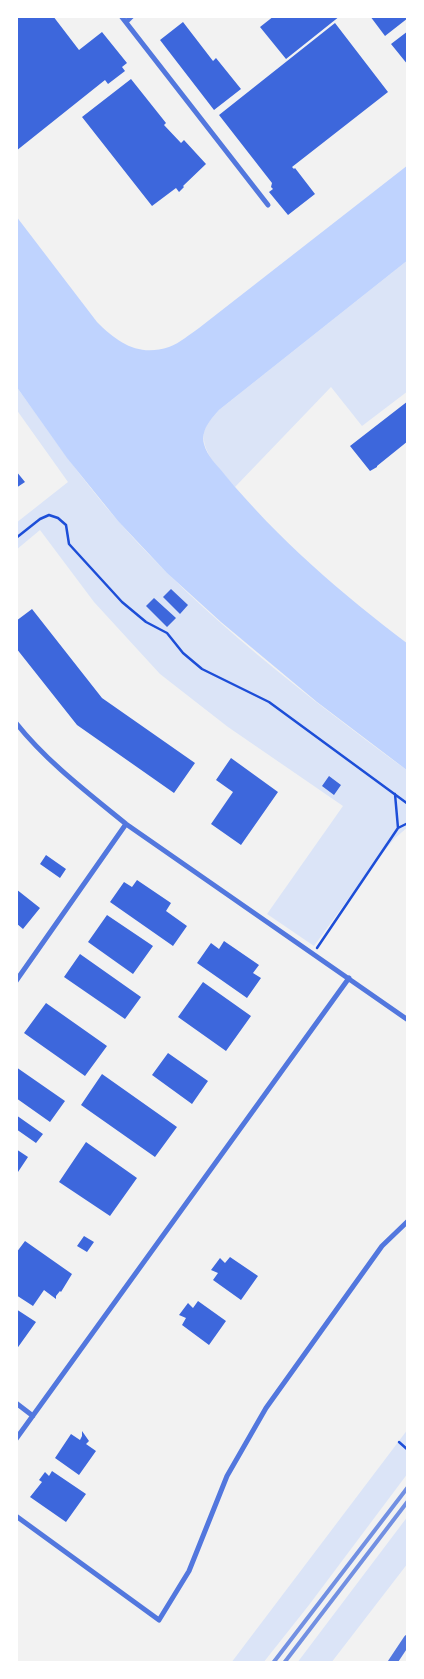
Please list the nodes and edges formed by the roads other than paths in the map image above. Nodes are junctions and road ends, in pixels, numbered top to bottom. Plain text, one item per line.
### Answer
1 (121, 16) edge
2 (132, 16) edge
3 (126, 22) junction
4 (268, 205) dead end
5 (16, 723) edge
6 (126, 824) junction
7 (349, 978) junction
8 (16, 981) edge
9 (408, 1020) edge
10 (408, 1221) edge
11 (16, 1403) edge
12 (33, 1416) junction
13 (16, 1439) edge
14 (16, 1516) edge
15 (408, 1639) edge
16 (392, 1663) edge

1 - 3 street
2 - 3 street
3 - 4 street
5 - 6 street
6 - 7 street
6 - 8 street
7 - 9 street
7 - 12 street
10 - 14 street
11 - 12 street
12 - 13 street
15 - 16 street

